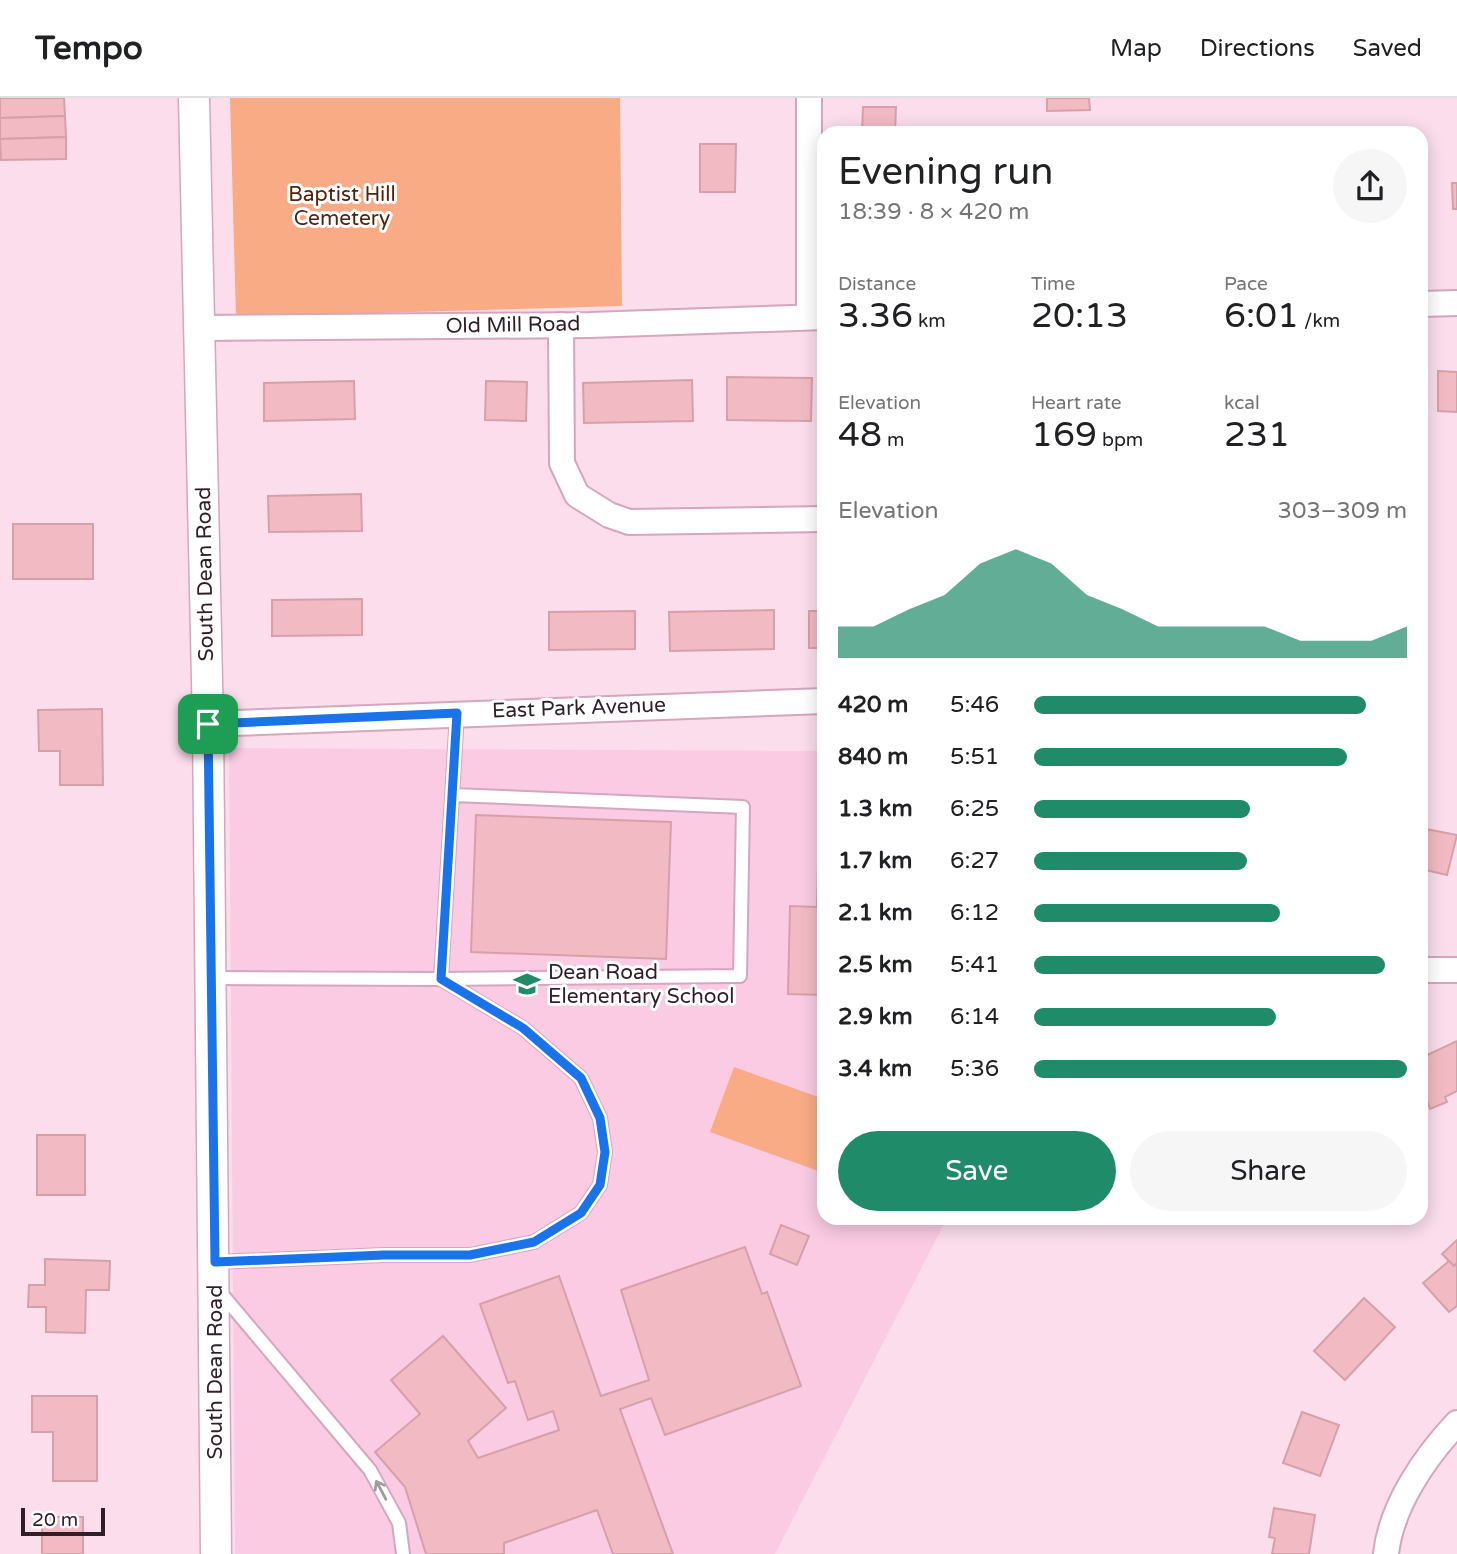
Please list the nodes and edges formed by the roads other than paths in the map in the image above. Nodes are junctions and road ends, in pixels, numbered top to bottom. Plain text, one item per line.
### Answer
1 (194, 98) edge
2 (809, 98) edge
3 (1457, 303) edge
4 (1428, 304) edge
5 (817, 317) edge
6 (561, 325) junction
7 (201, 328) junction
8 (817, 519) edge
9 (817, 701) edge
10 (457, 713) junction
11 (208, 724) junction
12 (453, 795) junction
13 (1428, 970) edge
14 (1457, 970) edge
15 (211, 978) junction
16 (441, 979) junction
17 (215, 1274) junction
18 (1457, 1423) edge
19 (216, 1554) edge
20 (403, 1554) edge
21 (1386, 1554) edge

1 - 7 street, South Dean Road
2 - 5 street
3 - 4 street
5 - 6 street, Old Mill Road
6 - 7 street, Old Mill Road
6 - 8 street
7 - 11 street, South Dean Road
9 - 10 street, East Park Avenue
10 - 11 street, East Park Avenue
10 - 12 lane
11 - 15 street, South Dean Road
12 - 16 lane
12 - 16 lane
13 - 14 street
15 - 16 lane
15 - 17 street, South Dean Road
16 - 17 lane
17 - 19 street, South Dean Road
20 -> 17 lane
18 - 21 street

